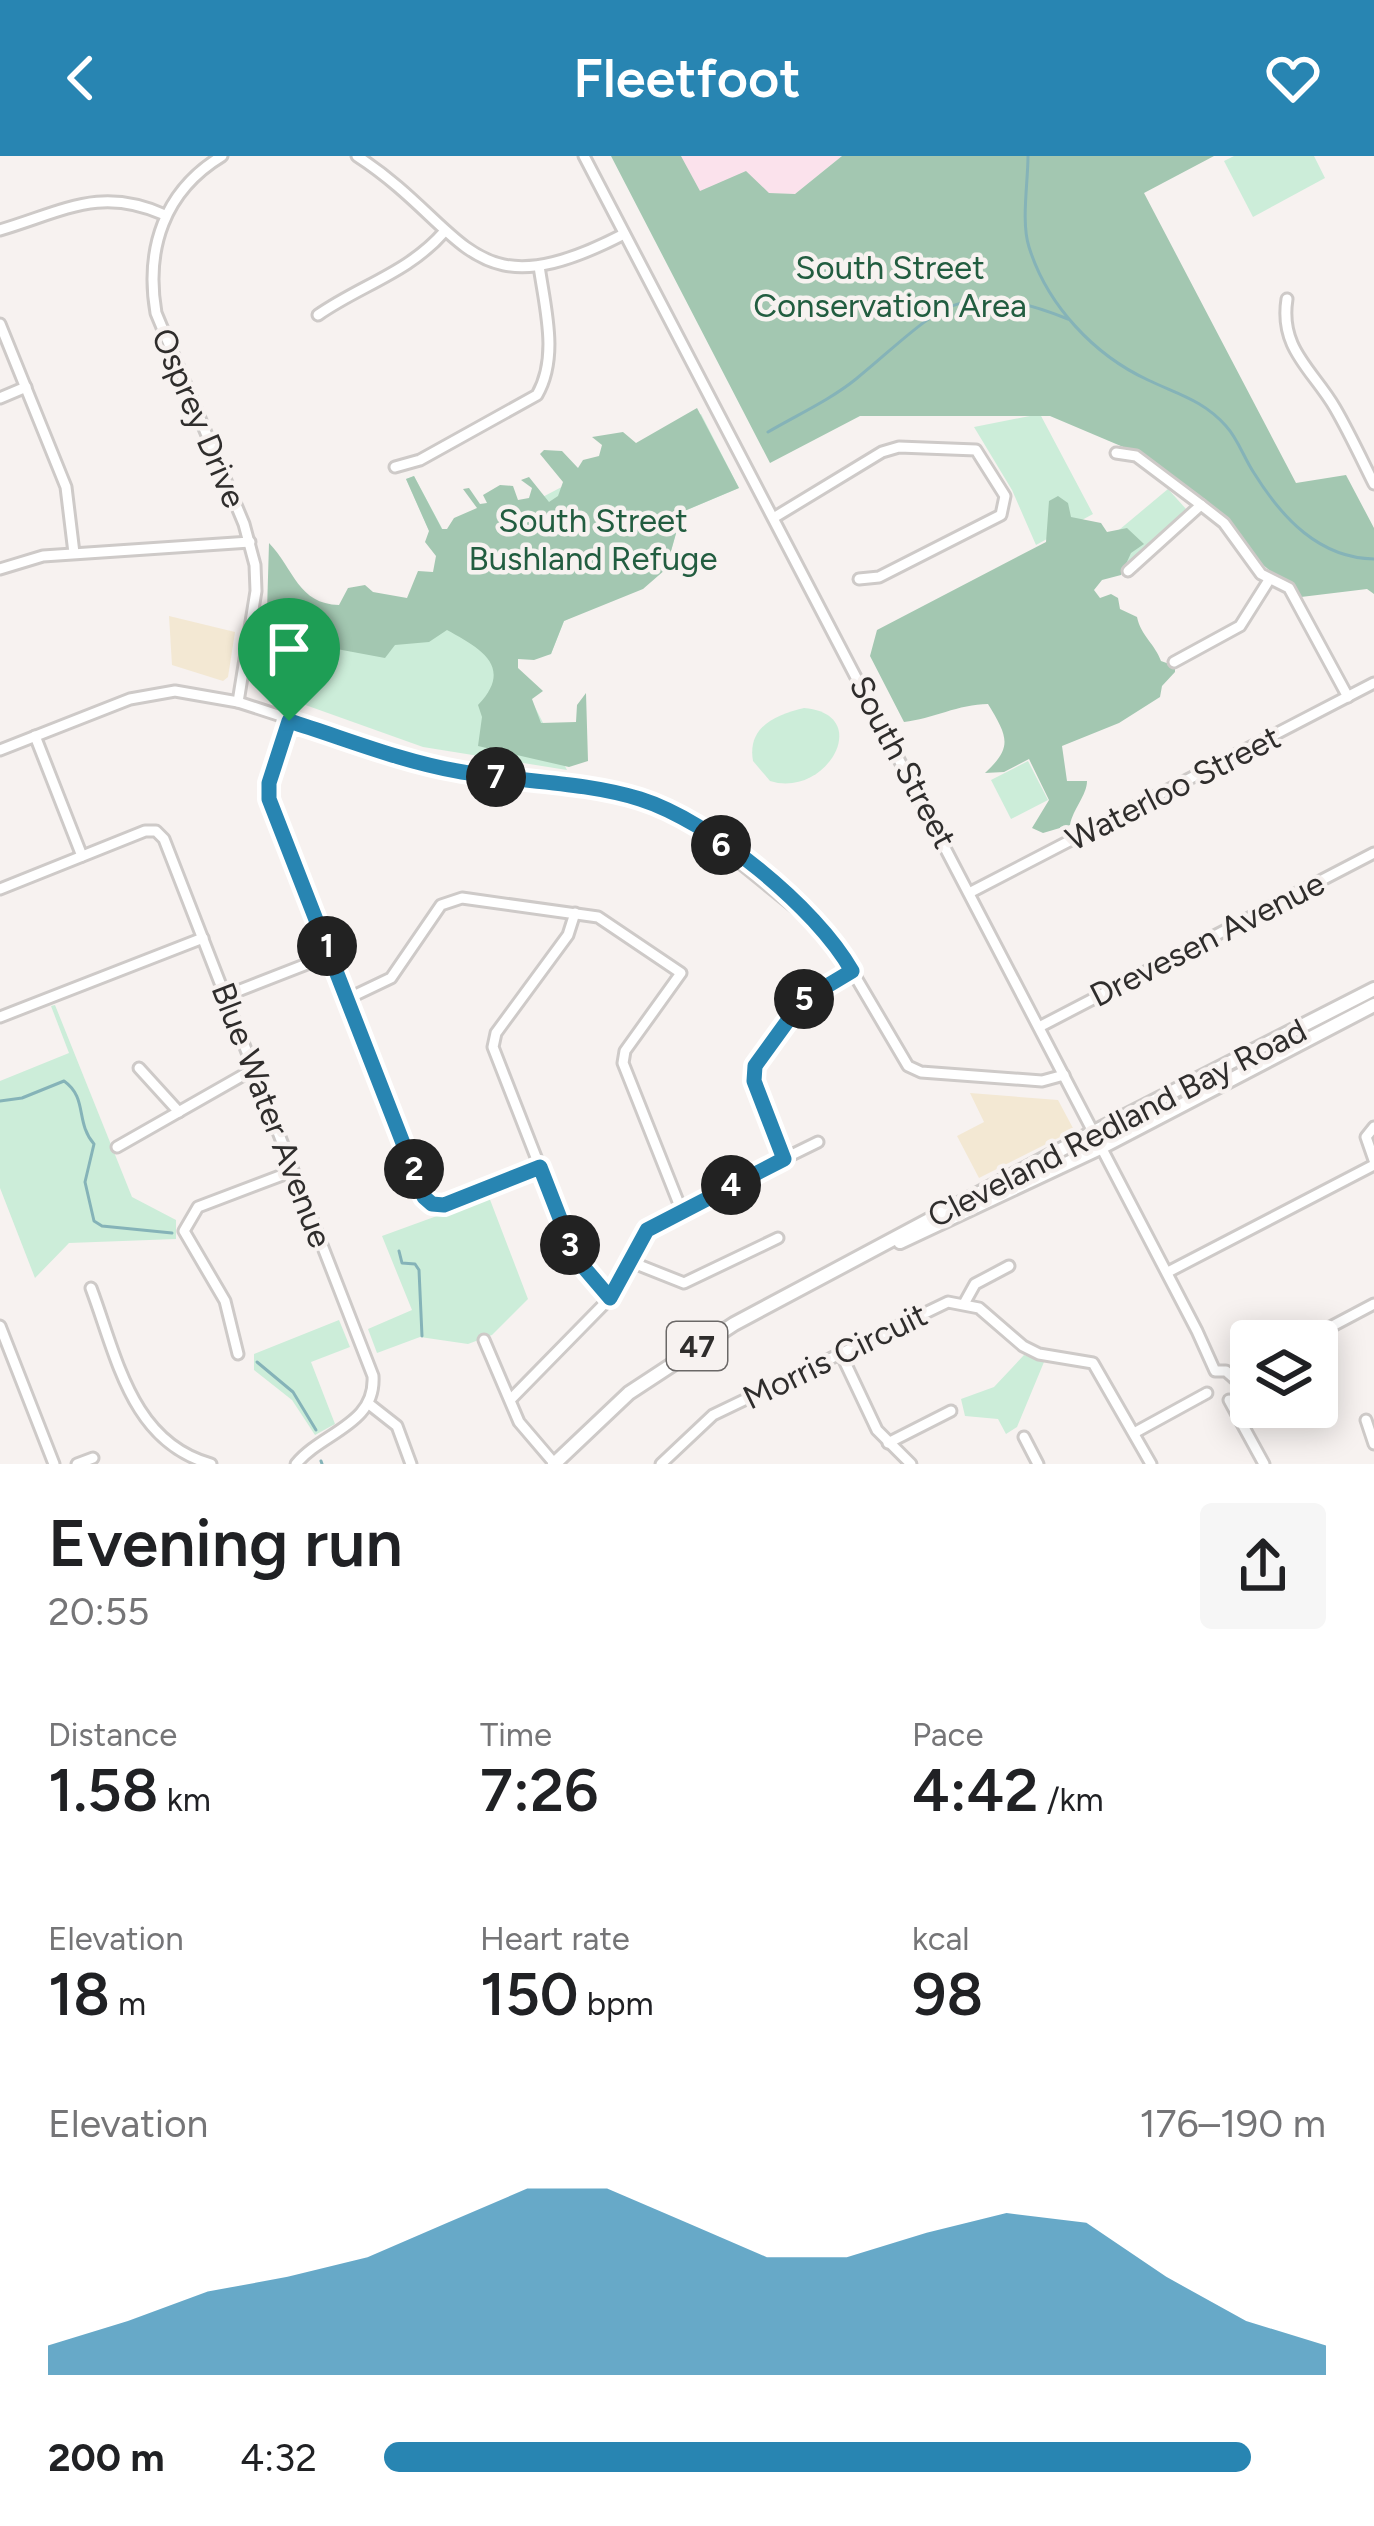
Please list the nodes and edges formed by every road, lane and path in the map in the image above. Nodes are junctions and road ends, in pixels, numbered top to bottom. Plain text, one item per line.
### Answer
1 (222, 156) edge
2 (357, 156) edge
3 (584, 156) edge
4 (165, 214) junction
5 (0, 230) edge
6 (444, 232) junction
7 (624, 234) junction
8 (538, 266) junction
9 (1287, 299) dead end
10 (318, 315) dead end
11 (0, 324) edge
12 (26, 387) junction
13 (0, 398) edge
14 (1116, 452) dead end
15 (395, 466) dead end
16 (1374, 484) edge
17 (1201, 505) junction
18 (775, 517) junction
19 (250, 542) junction
20 (74, 553) junction
21 (0, 569) edge
22 (1128, 571) dead end
23 (860, 579) dead end
24 (1269, 580) junction
25 (1174, 662) dead end
26 (1374, 683) edge
27 (1348, 697) junction
28 (238, 702) junction
29 (289, 721) junction
30 (35, 736) junction
31 (0, 749) edge
32 (1374, 853) edge
33 (82, 856) junction
34 (0, 889) edge
35 (971, 892) junction
36 (575, 914) junction
37 (202, 938) junction
38 (330, 955) junction
39 (852, 971) junction
40 (1374, 989) edge
41 (225, 996) junction
42 (347, 999) junction
43 (1374, 1005) edge
44 (0, 1017) edge
45 (1041, 1026) junction
46 (139, 1068) dead end
47 (254, 1070) junction
48 (1064, 1075) junction
49 (179, 1112) junction
50 (1374, 1127) edge
51 (1094, 1132) junction
52 (818, 1142) dead end
53 (117, 1147) dead end
54 (1102, 1147) junction
55 (784, 1159) junction
56 (1374, 1162) edge
57 (540, 1167) junction
58 (293, 1171) junction
59 (681, 1209) junction
60 (778, 1238) dead end
61 (860, 1258) junction
62 (631, 1262) junction
63 (1009, 1266) dead end
64 (1168, 1273) junction
65 (91, 1288) dead end
66 (610, 1298) junction
67 (965, 1302) junction
68 (1374, 1304) edge
69 (1338, 1323) edge
70 (0, 1326) edge
71 (484, 1340) dead end
72 (1088, 1341) dead end
73 (238, 1354) dead end
74 (842, 1357) junction
75 (1083, 1358) junction
76 (1215, 1371) junction
77 (1230, 1374) edge
78 (1207, 1393) junction
79 (512, 1398) junction
80 (1230, 1398) edge
81 (1228, 1400) junction
82 (369, 1404) junction
83 (951, 1412) dead end
84 (1366, 1420) dead end
85 (1134, 1432) junction
86 (1024, 1437) dead end
87 (888, 1444) junction
88 (1374, 1444) edge
89 (93, 1458) dead end
90 (186, 1461) edge
91 (54, 1464) edge
92 (76, 1464) edge
93 (211, 1464) edge
94 (296, 1464) edge
95 (411, 1464) edge
96 (554, 1464) edge
97 (661, 1464) edge
98 (911, 1464) edge
99 (1038, 1464) edge
100 (1151, 1464) edge
101 (1264, 1464) edge

1 - 4 street, Osprey Drive
2 - 6 street
3 - 7 street, South Street
4 - 5 street
4 - 19 street, Osprey Drive
6 - 8 street
6 - 10 street
7 - 8 street
7 - 18 street, South Street
8 - 15 street
9 - 16 street
11 - 12 street
12 - 13 street
12 - 20 street
14 - 17 street
17 - 22 street
17 - 24 street
18 - 23 street
18 - 35 street, South Street
19 - 20 street
19 - 28 street, Osprey Drive
20 - 21 street
24 - 25 street
24 - 27 street
26 - 27 street, Waterloo Street
27 - 35 street, Waterloo Street
28 - 29 street
28 - 30 street
29 - 38 street
29 - 39 street
30 - 31 street
30 - 33 street
32 - 45 street, Drevesen Avenue
33 - 34 street
33 - 37 street, Blue Water Avenue
35 - 45 street, South Street
36 - 42 street
36 - 57 street
36 - 59 street
37 - 41 street, Blue Water Avenue
37 - 44 street
38 - 41 street
38 - 42 street
39 - 48 street
39 - 55 street
40 - 51 highway, Cleveland Redland Bay Road / 47
41 - 47 street, Blue Water Avenue
42 - 57 street
43 - 54 highway, Cleveland Redland Bay Road / 47
45 - 48 street, South Street
46 - 49 street
47 - 49 street
47 - 58 street, Blue Water Avenue
48 - 51 street, South Street
49 - 53 street
50 - 56 street
51 - 54 street, South Street
51 - 61 highway, Cleveland Redland Bay Road / 47
52 - 55 street
54 - 61 highway, Cleveland Redland Bay Road / 47
54 - 64 street, South Street
55 - 59 street
56 - 64 street
57 - 66 street
58 - 73 street
58 - 82 street, Blue Water Avenue
59 - 62 street
60 - 62 street
61 - 96 highway, Cleveland Redland Bay Road / 47
62 - 66 street
63 - 67 street
64 - 76 street, South Street
65 - 90 street
66 - 79 street
67 - 74 street, Morris Circuit
67 - 75 street, Morris Circuit
68 - 69 street
70 - 91 street
71 - 79 street
72 - 75 street
74 - 87 street
74 - 97 street, Morris Circuit
75 - 85 street
76 - 77 street
76 - 78 street
78 - 81 street
78 - 85 street
79 - 96 street
80 - 81 street
81 - 101 street
82 - 94 street
82 - 95 street
83 - 87 street
84 - 88 street
85 - 100 street
86 - 99 street
87 - 98 street
89 - 92 street
90 - 93 street

